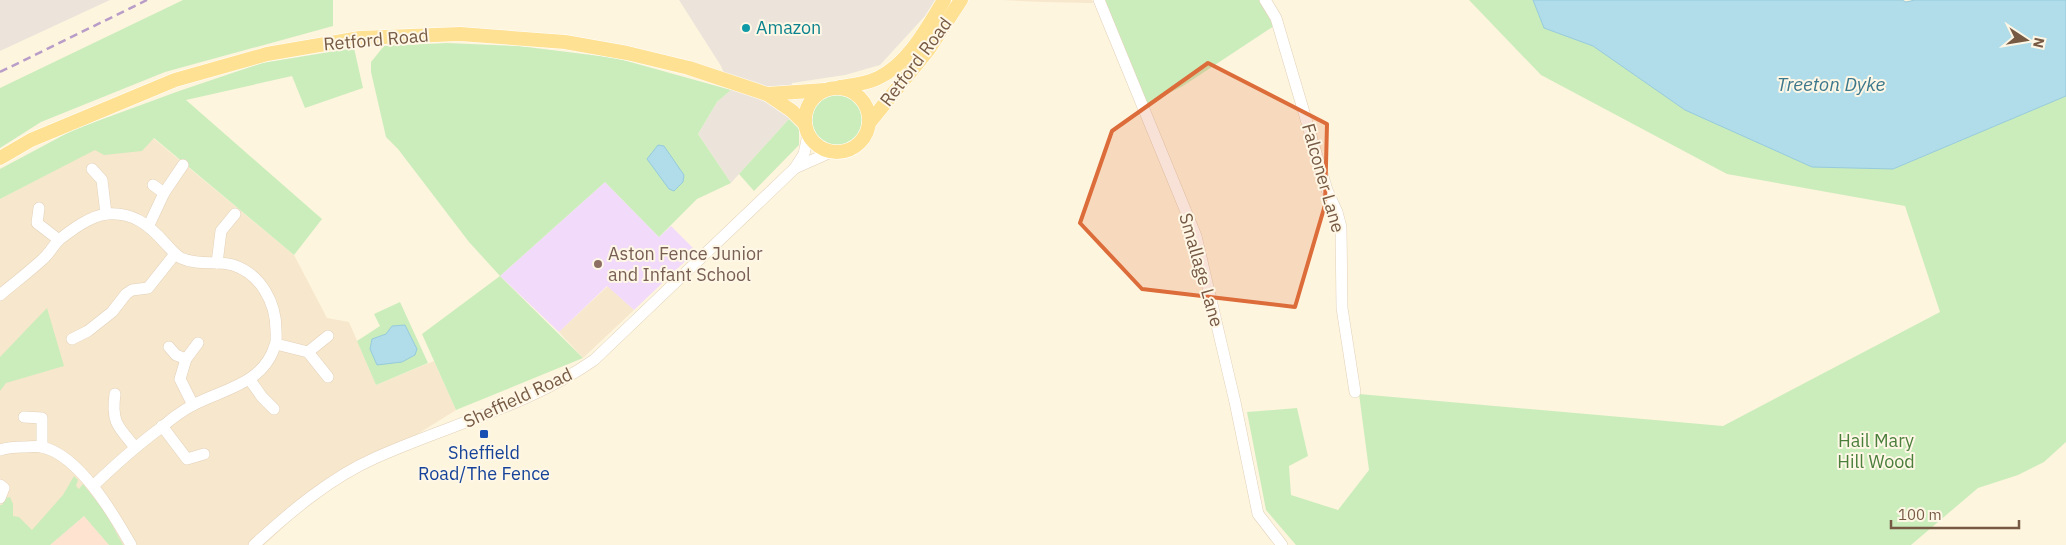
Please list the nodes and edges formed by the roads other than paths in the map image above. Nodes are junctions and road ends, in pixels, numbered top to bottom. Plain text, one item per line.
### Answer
1 (944, 0) edge
2 (961, 0) edge
3 (1099, 0) edge
4 (1265, 0) edge
5 (832, 89) junction
6 (767, 94) junction
7 (869, 123) junction
8 (806, 130) junction
9 (831, 152) junction
10 (0, 158) edge
11 (183, 165) dead end
12 (795, 168) junction
13 (92, 169) dead end
14 (153, 185) dead end
15 (164, 193) junction
16 (39, 208) dead end
17 (106, 214) junction
18 (235, 214) dead end
19 (149, 225) junction
20 (59, 240) junction
21 (175, 254) junction
22 (217, 263) junction
23 (0, 295) edge
24 (328, 336) dead end
25 (72, 339) dead end
26 (198, 343) dead end
27 (276, 344) junction
28 (169, 347) dead end
29 (308, 352) junction
30 (186, 359) junction
31 (328, 377) dead end
32 (250, 380) junction
33 (1355, 392) dead end
34 (115, 394) dead end
35 (193, 405) junction
36 (101, 409) dead end
37 (274, 409) dead end
38 (113, 412) junction
39 (24, 417) dead end
40 (162, 426) junction
41 (42, 447) junction
42 (135, 447) junction
43 (0, 450) edge
44 (204, 454) dead end
45 (187, 459) junction
46 (183, 471) dead end
47 (0, 485) edge
48 (93, 486) junction
49 (0, 498) edge
50 (131, 545) edge
51 (254, 545) edge
52 (1282, 545) edge

1 - 5 main road, Retford Road
2 - 7 main road, Retford Road
3 - 52 street, Smallage Lane
4 - 33 street, Falconer Lane
5 - 6 main road, Retford Road
5 - 7 main road
5 - 8 main road
6 - 8 main road, Retford Road
6 - 10 main road, Retford Road
7 - 9 main road
8 - 9 main road
8 - 12 street, Sheffield Road
9 - 12 street, Sheffield Road
11 - 15 street
12 - 51 street, Sheffield Road
13 - 17 street
14 - 15 street
15 - 19 street
16 - 20 street
17 - 19 street
17 - 20 street
18 - 22 street
19 - 21 street
20 - 23 street
21 - 22 street
21 - 25 street
22 - 27 street
24 - 29 street
26 - 30 street
27 - 29 street
27 - 32 street
28 - 30 street
29 - 31 street
30 - 35 street
32 - 35 street
32 - 37 street
34 - 38 street
35 - 40 street
36 - 38 street
38 - 42 street
39 - 41 street
40 - 42 street
40 - 45 street
41 - 43 street
41 - 48 street
42 - 48 street
44 - 45 street
45 - 46 street
47 - 49 street
48 - 50 street

